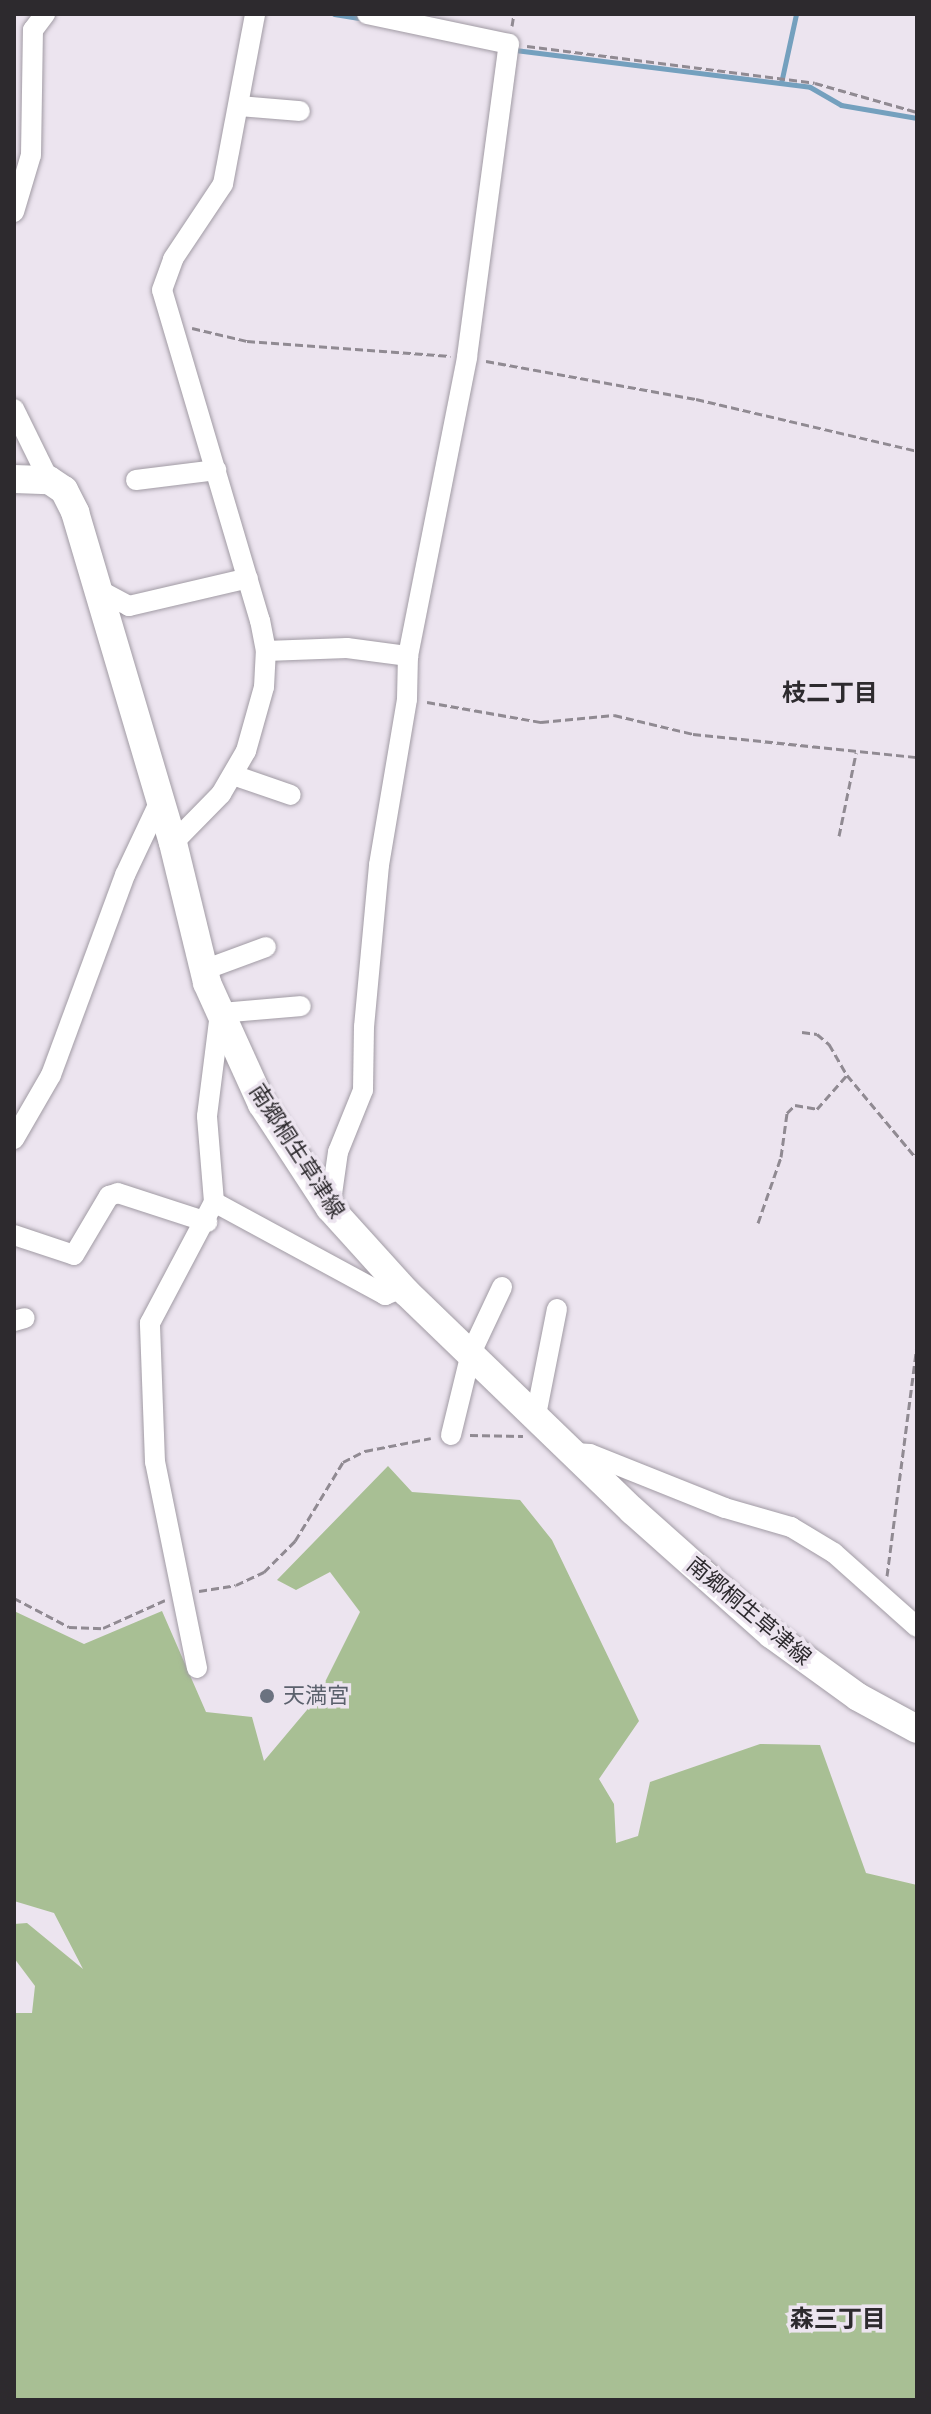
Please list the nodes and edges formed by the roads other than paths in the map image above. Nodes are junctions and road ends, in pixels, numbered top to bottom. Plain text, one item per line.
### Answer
1 (45, 14) edge
2 (255, 14) edge
3 (367, 14) edge
4 (240, 106) junction
5 (300, 111) dead end
6 (14, 212) edge
7 (14, 391) edge
8 (14, 409) edge
9 (33, 443) junction
10 (216, 470) junction
11 (14, 479) edge
12 (49, 480) junction
13 (136, 480) dead end
14 (248, 578) junction
15 (99, 590) junction
16 (266, 651) junction
17 (408, 656) junction
18 (233, 775) junction
19 (291, 795) dead end
20 (160, 801) junction
21 (173, 843) junction
22 (266, 947) dead end
23 (204, 970) junction
24 (301, 1006) dead end
25 (220, 1013) junction
26 (14, 1139) edge
27 (214, 1202) junction
28 (330, 1208) junction
29 (207, 1222) junction
30 (14, 1235) edge
31 (502, 1287) dead end
32 (402, 1288) junction
33 (557, 1309) dead end
34 (471, 1353) junction
35 (536, 1415) junction
36 (451, 1435) road end
37 (567, 1445) junction
38 (917, 1627) edge
39 (197, 1668) dead end
40 (917, 1729) edge

1 - 6 street
2 - 4 street
3 - 17 street
4 - 5 street
4 - 10 street
7 - 9 street
8 - 9 street
9 - 12 street
10 - 13 street
10 - 14 street
11 - 12 main road
12 - 15 main road, 南郷桐生草津線
14 - 15 street
14 - 16 street
15 - 20 main road, 南郷桐生草津線
16 - 17 street
16 - 18 street
17 - 28 street
18 - 19 street
18 - 21 street
20 - 21 main road, 南郷桐生草津線
20 - 26 street
21 - 23 main road, 南郷桐生草津線
22 - 23 street
23 - 25 main road, 南郷桐生草津線
24 - 25 street
25 - 27 street
25 - 28 main road, 南郷桐生草津線
27 - 29 street
27 - 32 street
28 - 32 main road, 南郷桐生草津線
29 - 30 street
29 - 39 street
31 - 34 street
32 - 34 main road, 南郷桐生草津線
33 - 35 street
34 - 35 main road, 南郷桐生草津線
34 - 36 street
35 - 37 main road, 南郷桐生草津線
37 - 38 street
37 - 40 main road, 南郷桐生草津線

